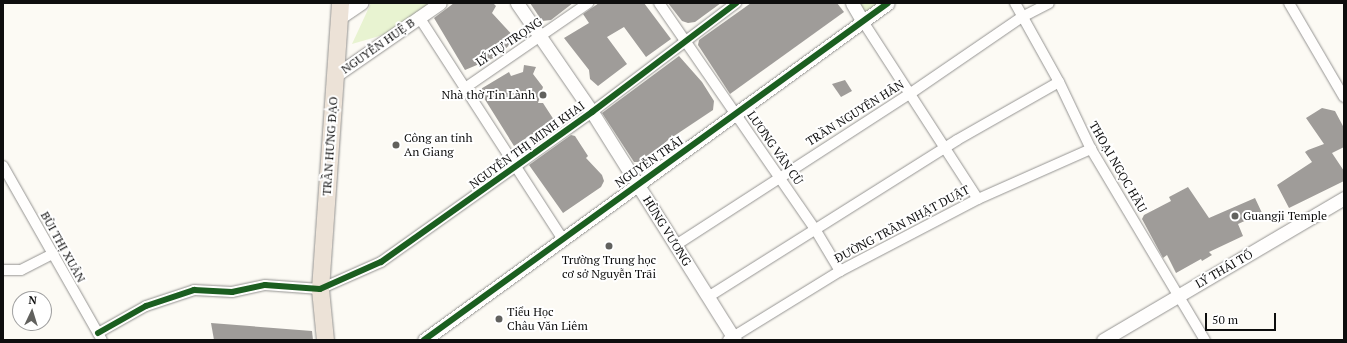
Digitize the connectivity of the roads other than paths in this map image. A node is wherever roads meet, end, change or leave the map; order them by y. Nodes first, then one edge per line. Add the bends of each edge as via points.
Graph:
1 (361, 3) edge
2 (440, 3) edge
3 (517, 3) edge
4 (588, 3) edge
5 (659, 3) edge
6 (736, 3) edge
7 (852, 3) edge
8 (888, 3) edge
9 (1015, 3) edge
10 (1049, 3) edge
11 (1289, 3) edge
12 (340, 10) edge
13 (1022, 17) junction
14 (419, 18) junction
15 (862, 20) junction
16 (539, 38) junction
17 (685, 40) junction
18 (336, 75) junction
19 (1059, 82) junction
20 (465, 88) junction
21 (910, 93) junction
22 (1344, 97) edge
23 (592, 112) junction
24 (736, 115) junction
25 (947, 148) junction
26 (1091, 149) junction
27 (515, 165) junction
28 (3, 166) edge
29 (779, 176) junction
30 (638, 184) junction
31 (978, 198) junction
32 (1344, 198) edge
33 (815, 228) junction
34 (562, 238) junction
35 (676, 244) junction
36 (52, 254) junction
37 (3, 270) edge
38 (840, 271) junction
39 (320, 289) junction
40 (1178, 296) junction
41 (708, 297) junction
42 (100, 336) edge
43 (732, 339) edge
44 (325, 340) edge
45 (330, 340) edge
46 (424, 340) edge
47 (1103, 340) edge
48 (1204, 340) edge

1 - 12 street
2 - 14 street, NGUYỄN HUỆ B
3 - 16 street, HÙNG VƯƠNG
4 - 16 street, LÝ TỰ TRỌNG
5 - 17 street, LƯƠNG VÃN CÙ
6 - 17 street, NGUYỄN THỊ MINH KHAI
7 - 15 street
8 - 15 street, NGUYỄN TRÃI
9 - 13 street, THOẠI NGỌC HẦU
10 - 13 street, TRẦN NGUYÊN HÃN
11 - 22 street
12 - 18 highway, TRẦN HƯNG ĐẠO
13 - 19 street, THOẠI NGỌC HẦU
13 - 21 street, TRẦN NGUYÊN HÃN
14 - 18 street, NGUYỄN HUỆ B
14 - 20 street
15 - 21 street
15 - 24 street, NGUYỄN TRÃI
16 - 20 street, LÝ TỰ TRỌNG
16 - 23 street, HÙNG VƯƠNG
17 - 23 street, NGUYỄN THỊ MINH KHAI
17 - 24 street, LƯƠNG VÃN CÙ
18 - 39 highway, TRẦN HƯNG ĐẠO
19 - 25 street
19 - 26 street, THOẠI NGỌC HẦU
20 - 27 street
21 - 25 street
21 - 29 street, TRẦN NGUYÊN HÃN
23 - 27 street, NGUYỄN THỊ MINH KHAI
23 - 30 street, HÙNG VƯƠNG
24 - 29 street, LƯƠNG VÃN CÙ
24 - 30 street, NGUYỄN TRÃI
25 - 31 street
25 - 33 street
26 - 31 street, ĐƯỜNG TRẦN NHẬT DUẬT
26 - 40 street, THOẠI NGỌC HẦU
27 - 34 street
27 - 39 street, NGUYỄN THỊ MINH KHAI via 381,262
28 - 36 street, BÙI THỊ XUÂN
29 - 33 street, LƯƠNG VÃN CÙ
29 - 35 street, TRẦN NGUYÊN HÃN
30 - 34 street, NGUYỄN TRÃI
30 - 35 street, HÙNG VƯƠNG
31 - 38 street, ĐƯỜNG TRẦN NHẬT DUẬT
32 - 40 street, LÝ THÁI TỔ
33 - 38 street, LƯƠNG VÃN CÙ
33 - 41 street
34 - 46 street, NGUYỄN TRÃI
35 - 41 street, HÙNG VƯƠNG
36 - 37 street via 21,270
36 - 42 street, BÙI THỊ XUÂN
38 - 43 street, ĐƯỜNG TRẦN NHẬT DUẬT
39 - 42 street via 265,285 232,292 194,290 146,306
39 - 44 highway, TRẦN HƯNG ĐẠO
39 - 45 highway, TRẦN HƯNG ĐẠO
40 - 47 street, LÝ THÁI TỔ
40 - 48 street, THOẠI NGỌC HẦU
41 - 43 street, HÙNG VƯƠNG

